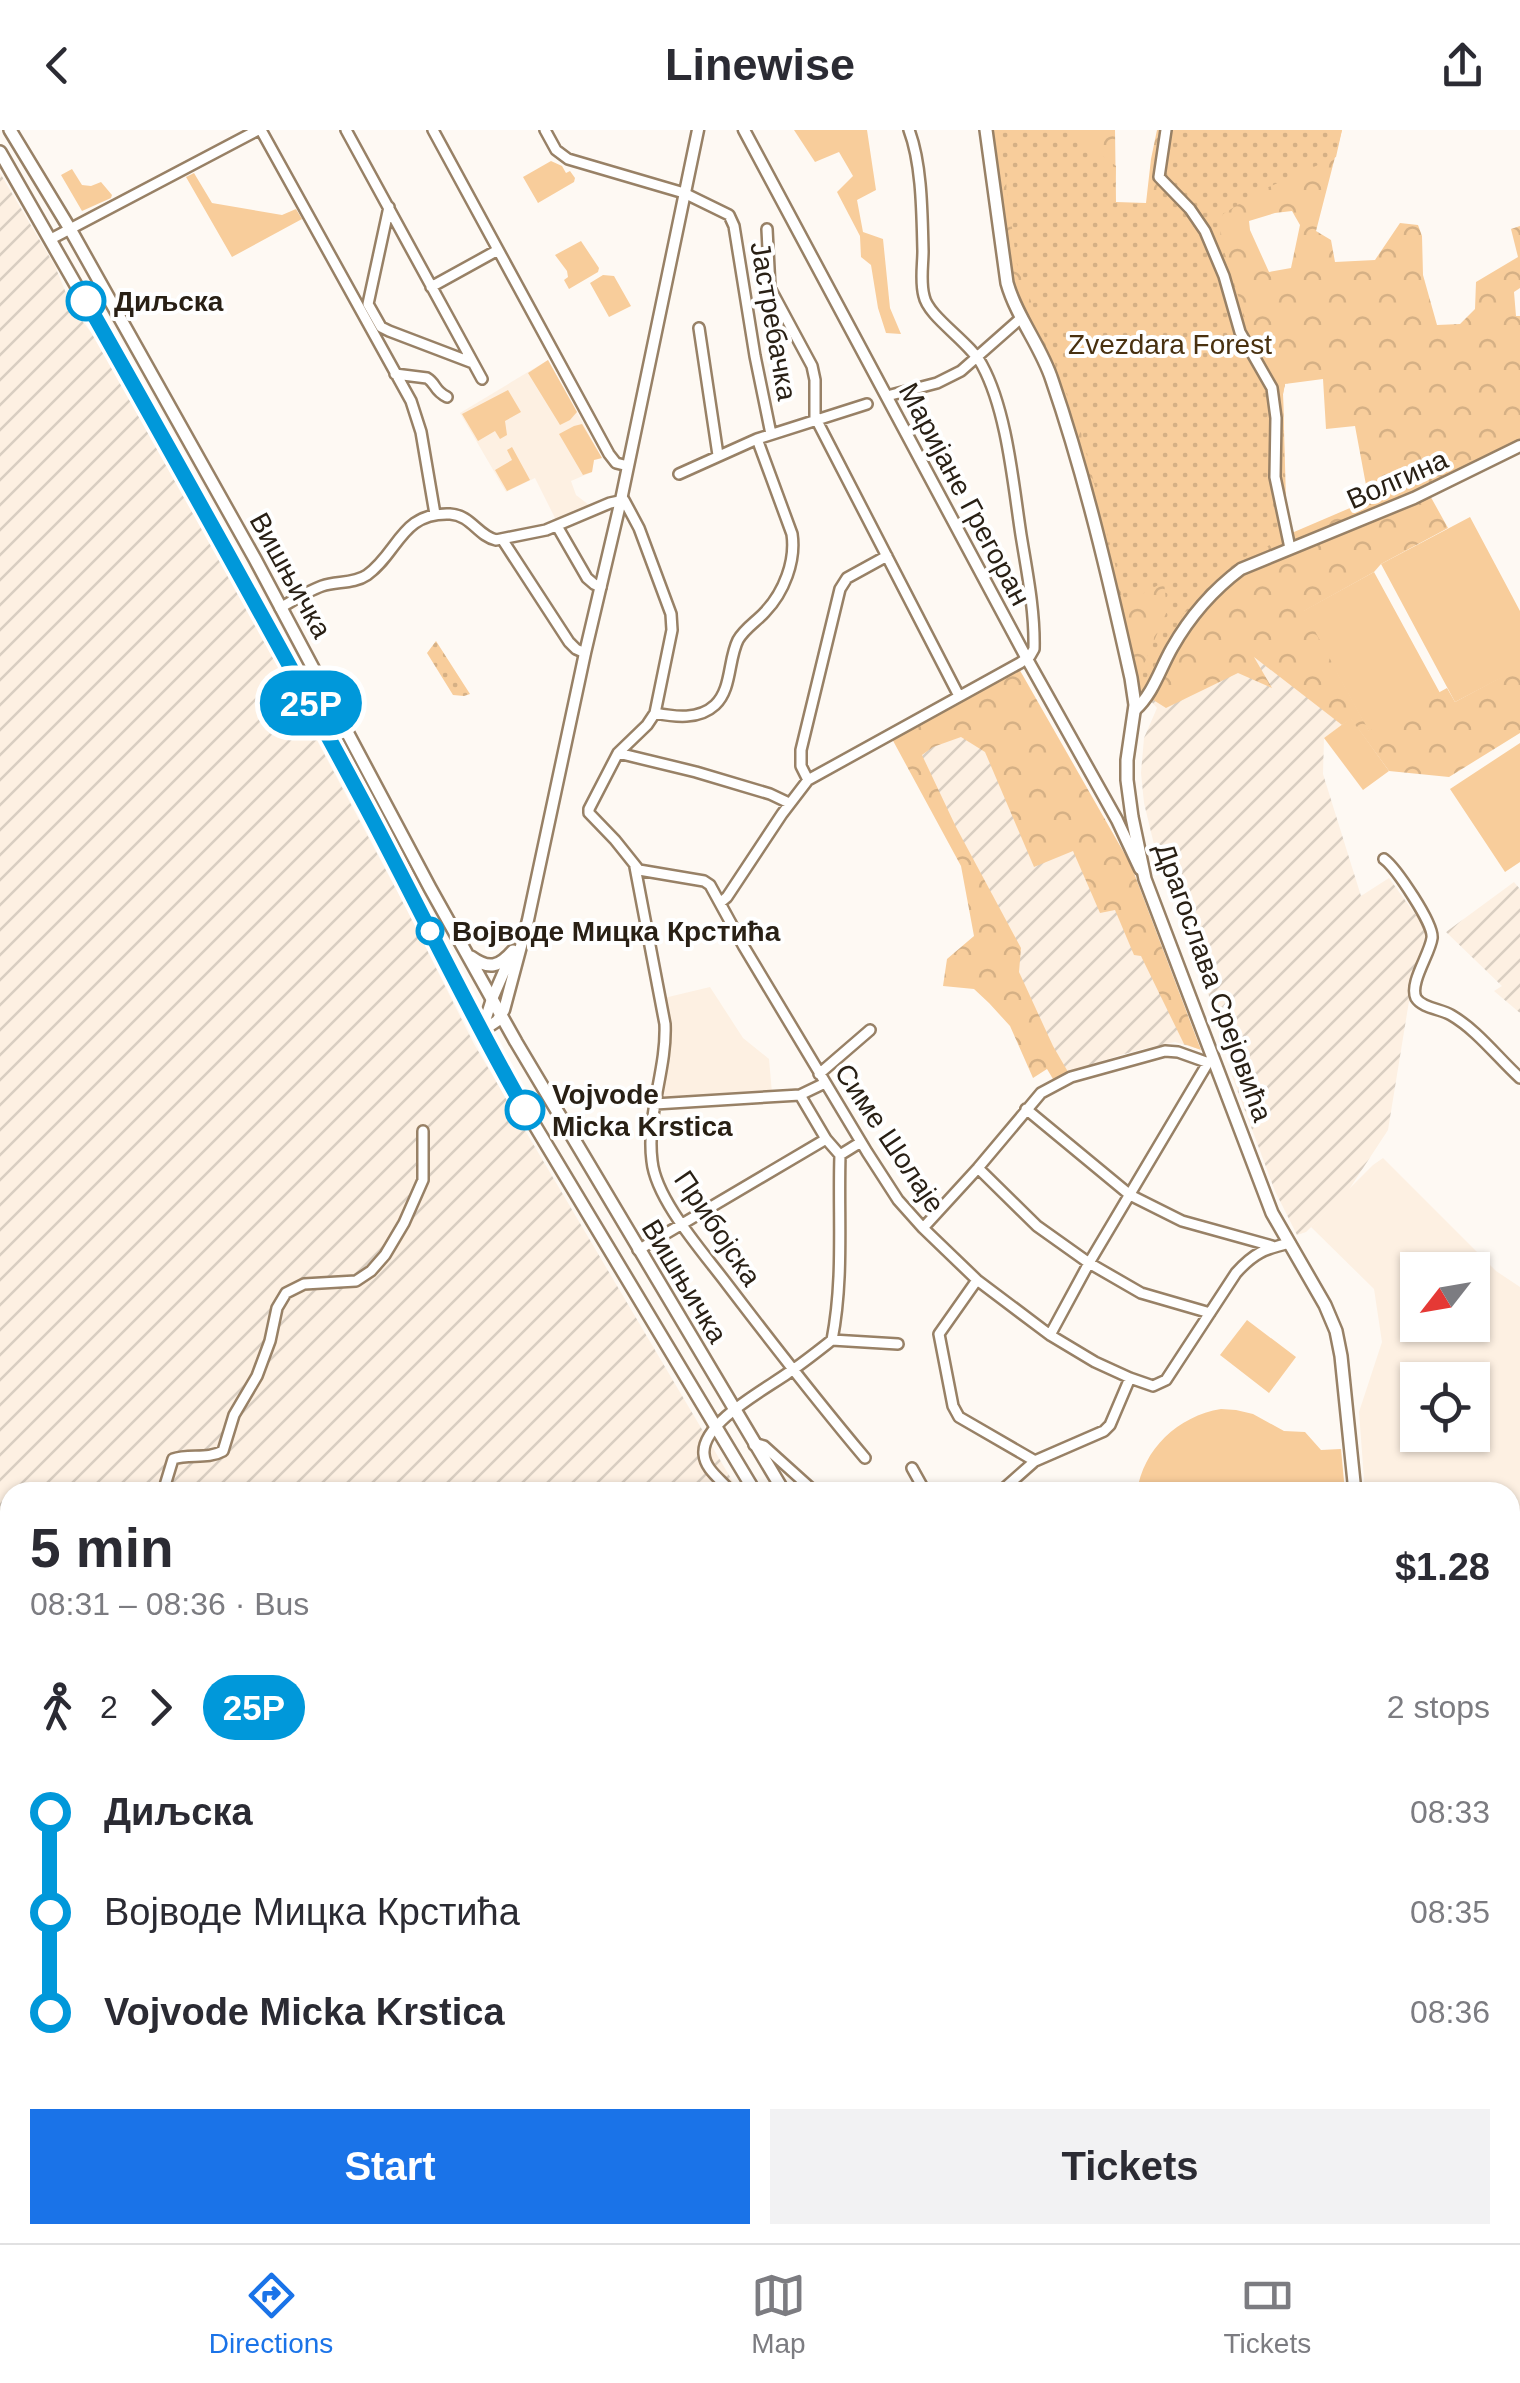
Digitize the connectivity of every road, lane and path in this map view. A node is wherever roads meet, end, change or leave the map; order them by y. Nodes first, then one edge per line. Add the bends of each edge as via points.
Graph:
1 (10, 130) edge
2 (260, 130) edge
3 (346, 130) edge
4 (434, 130) edge
5 (545, 130) edge
6 (698, 130) edge
7 (744, 130) edge
8 (909, 130) edge
9 (986, 130) edge
10 (1166, 130) edge
11 (0, 152) edge
12 (684, 193) junction
13 (388, 207) junction
14 (70, 229) junction
15 (767, 230) dead end
16 (51, 239) junction
17 (498, 250) junction
18 (432, 287) junction
19 (354, 301) junction
20 (368, 304) junction
21 (1021, 318) junction
22 (381, 326) junction
23 (699, 328) dead end
24 (376, 338) junction
25 (978, 358) junction
26 (473, 364) junction
27 (395, 374) junction
28 (482, 379) dead end
29 (887, 396) junction
30 (447, 397) dead end
31 (867, 404) dead end
32 (817, 421) junction
33 (772, 434) junction
34 (757, 439) junction
35 (1520, 446) edge
36 (718, 455) junction
37 (628, 466) junction
38 (679, 474) dead end
39 (622, 500) junction
40 (435, 514) junction
41 (556, 526) junction
42 (502, 538) junction
43 (1290, 548) junction
44 (887, 556) junction
45 (601, 587) junction
46 (280, 608) junction
47 (585, 653) junction
48 (1027, 659) junction
49 (959, 696) junction
50 (1135, 710) junction
51 (655, 713) junction
52 (618, 753) junction
53 (808, 780) junction
54 (789, 804) junction
55 (1384, 859) dead end
56 (635, 867) junction
57 (1145, 879) junction
58 (721, 902) junction
59 (529, 909) junction
60 (513, 951) junction
61 (470, 956) junction
62 (492, 998) junction
63 (501, 1016) junction
64 (870, 1030) dead end
65 (482, 1032) junction
66 (1210, 1061) junction
67 (822, 1078) junction
68 (1520, 1078) edge
69 (800, 1094) junction
70 (655, 1104) junction
71 (1026, 1109) junction
72 (422, 1131) dead end
73 (826, 1139) junction
74 (861, 1142) junction
75 (840, 1154) junction
76 (978, 1168) junction
77 (1130, 1196) junction
78 (682, 1224) junction
79 (923, 1228) junction
80 (1290, 1244) junction
81 (1273, 1246) junction
82 (638, 1250) junction
83 (1089, 1263) junction
84 (977, 1280) junction
85 (1210, 1313) junction
86 (1050, 1335) junction
87 (832, 1340) junction
88 (898, 1344) dead end
89 (792, 1371) junction
90 (1130, 1378) junction
91 (733, 1411) junction
92 (716, 1428) junction
93 (754, 1445) junction
94 (865, 1458) dead end
95 (1035, 1460) junction
96 (912, 1468) dead end
97 (167, 1482) edge
98 (721, 1482) edge
99 (749, 1482) edge
100 (778, 1482) edge
101 (804, 1482) edge
102 (920, 1482) edge
103 (1011, 1482) edge
104 (1354, 1482) edge

1 - 14 main road, Вишњичка
2 - 14 street
2 - 19 street
3 - 13 street
4 - 17 street
5 - 12 street, Јастребачка via 562,156
6 - 12 street
7 - 29 street, Маријане Грегоран
8 - 25 street via 924,298
9 - 21 main road, Драгослава Срејовића via 1005,274
10 - 43 street via 1161,181 1198,219 1240,332 1272,388 1275,477
11 - 16 main road, Вишњичка
12 - 33 street, Јастребачка via 732,219
12 - 37 street
13 - 18 street
13 - 20 street
14 - 16 street
14 - 46 main road, Вишњичка
15 - 32 street via 770,288 812,366
16 - 65 main road, Вишњичка via 267,621
17 - 18 street
17 - 37 street via 611,458
18 - 26 street
19 - 20 street
19 - 24 street
20 - 22 street
21 - 25 street
21 - 50 main road, Драгослава Срејовића via 1062,414
22 - 24 street
22 - 26 street
23 - 36 street
24 - 27 street
25 - 29 street via 937,383
25 - 48 street via 994,394 1015,495 1035,642
26 - 28 street
27 - 30 street via 427,378
27 - 40 street via 419,422
29 - 48 street, Маријане Грегоран
31 - 32 street
32 - 33 street
32 - 44 street
33 - 34 street
34 - 36 street
34 - 51 street, Јастребачка via 792,534 790,567 770,608 737,642 718,702 696,714
35 - 43 street, Волгина
36 - 38 street
37 - 39 street
39 - 41 street
39 - 45 street
39 - 51 street via 640,528 671,614
40 - 42 street via 462,516 491,540
40 - 46 street via 405,530 363,578 322,586
41 - 42 street
41 - 45 street via 587,578
42 - 47 street via 568,642
43 - 50 street, Волгина via 1240,569 1205,602
44 - 49 street
44 - 53 street via 840,589 800,750
45 - 47 street
46 - 61 main road, Вишњичка
47 - 59 street
48 - 49 street
48 - 57 street, Маријане Грегоран
49 - 53 street
50 - 57 main road, Драгослава Срејовића via 1127,780
51 - 52 street
52 - 54 street
52 - 56 street via 588,810
53 - 54 street
54 - 58 street
55 - 68 street via 1432,932 1416,997 1459,1021
56 - 58 street via 706,882
56 - 70 street, Прибојска via 665,1024
57 - 66 main road, Драгослава Срејовића
58 - 67 street, Симе Шолаје
59 - 60 street
59 - 63 street
60 - 61 main road via 496,966
60 - 62 street
61 - 62 main road, Вишњичка
62 - 63 main road, Вишњичка
62 - 65 street
63 - 65 street
63 - 82 main road, Вишњичка
64 - 67 street
65 - 92 main road, Вишњичка
66 - 71 street via 1165,1051 1056,1084
66 - 77 street
66 - 80 main road, Драгослава Срејовића
67 - 69 street
67 - 74 street, Симе Шолаје
69 - 70 street
69 - 73 street
70 - 78 street, Прибојска via 654,1173
71 - 76 street
71 - 77 street
72 - 97 street via 423,1180 386,1255 356,1281 304,1284 286,1292 222,1452 174,1459
73 - 75 street
73 - 78 street
74 - 75 street
74 - 79 street, Симе Шолаје
75 - 87 street via 839,1307
76 - 79 street
76 - 83 street via 1038,1226
77 - 81 street via 1182,1221
77 - 83 street
78 - 82 street
78 - 89 street, Прибојска
79 - 84 street, Симе Шолаје
80 - 81 street
80 - 104 main road, Драгослава Срејовића via 1339,1340
81 - 85 street via 1244,1264
82 - 91 main road, Вишњичка
83 - 85 street via 1140,1292
83 - 86 street
84 - 86 street, Симе Шолаје
84 - 95 street via 938,1334 953,1406 963,1420
85 - 90 street via 1162,1383
86 - 90 street, Симе Шолаје
87 - 88 street
87 - 89 street
89 - 91 street
89 - 94 street, Прибојска
90 - 95 street via 1104,1431
91 - 92 street
91 - 93 main road, Вишњичка
92 - 98 street via 704,1458
92 - 99 main road, Вишњичка
93 - 100 main road, Вишњичка
93 - 101 street via 764,1446
95 - 103 street
96 - 102 street

